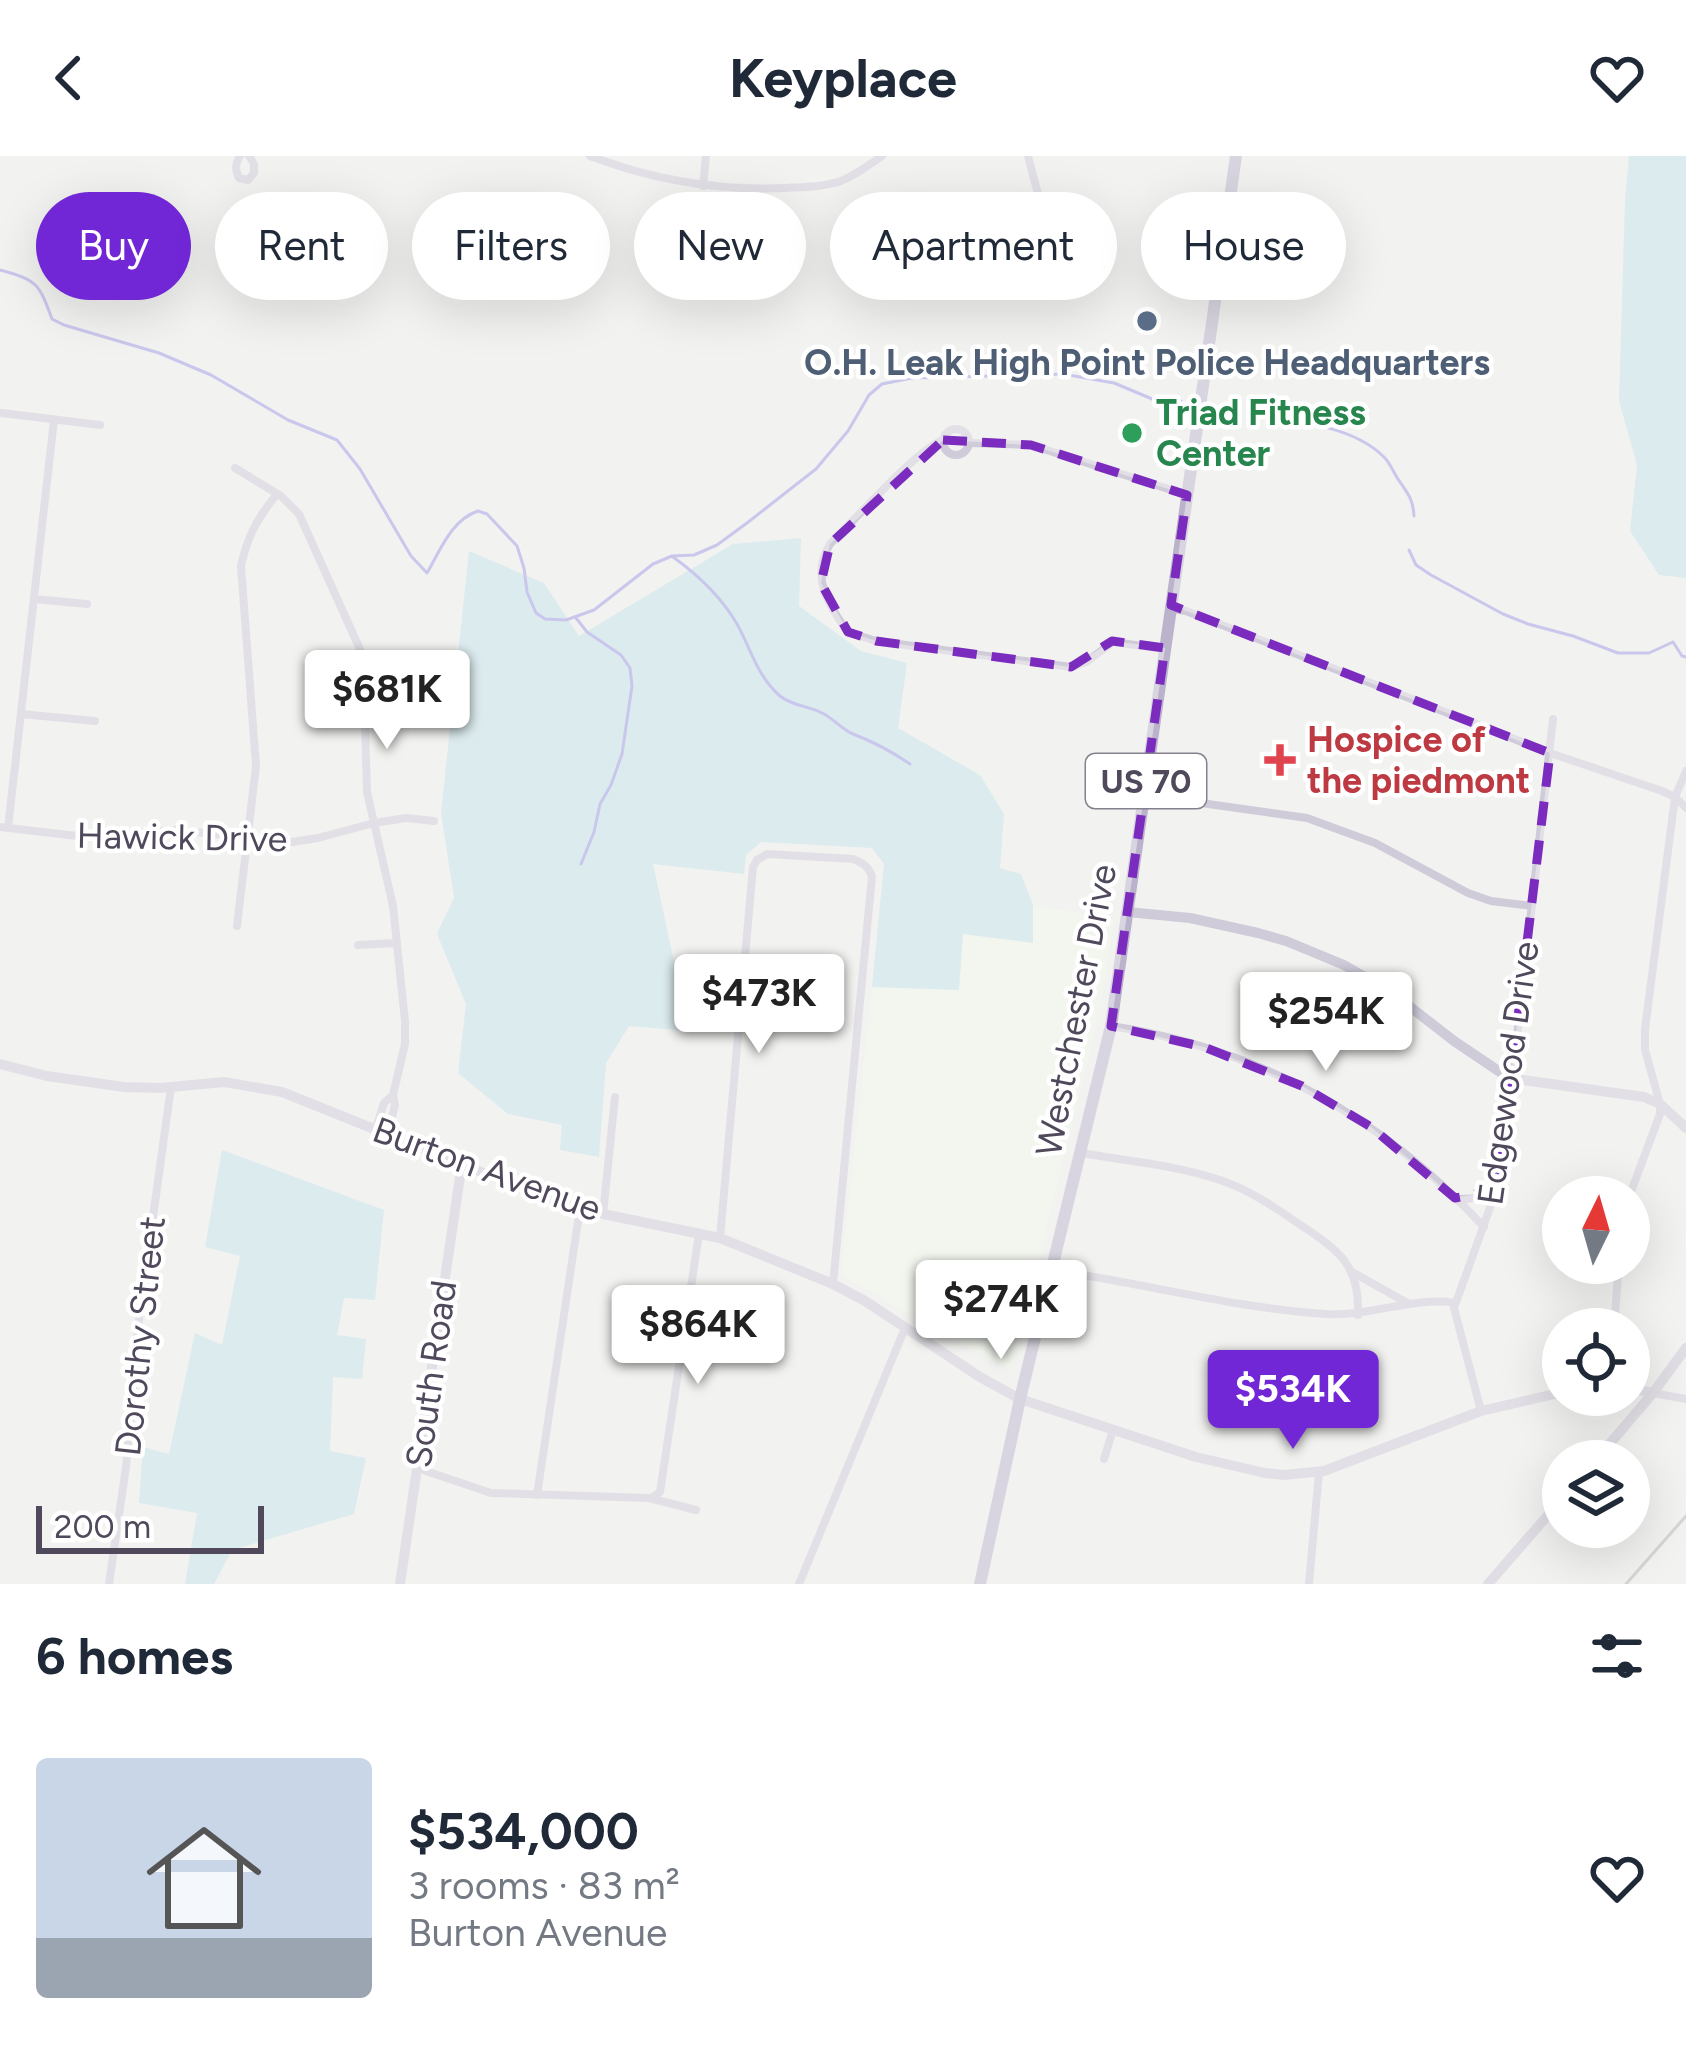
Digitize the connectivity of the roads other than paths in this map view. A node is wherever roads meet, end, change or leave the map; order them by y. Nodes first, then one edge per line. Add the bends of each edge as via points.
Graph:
1 (590, 156) edge
2 (706, 156) edge
3 (882, 156) edge
4 (1028, 156) edge
5 (1236, 156) edge
6 (704, 186) junction
7 (1038, 192) edge
8 (2, 413) edge
9 (54, 419) junction
10 (100, 425) dead end
11 (943, 440) junction
12 (969, 442) junction
13 (235, 468) dead end
14 (277, 494) junction
15 (1187, 495) junction
16 (34, 599) junction
17 (87, 604) dead end
18 (1171, 609) junction
19 (1165, 650) junction
20 (21, 714) junction
21 (1553, 719) dead end
22 (95, 721) dead end
23 (1550, 753) junction
24 (1686, 771) edge
25 (1144, 795) junction
26 (1675, 797) junction
27 (1686, 808) edge
28 (434, 821) dead end
29 (374, 823) junction
30 (4, 827) edge
31 (248, 838) junction
32 (1532, 907) junction
33 (1128, 912) junction
34 (238, 926) dead end
35 (397, 944) junction
36 (358, 945) dead end
37 (1111, 1026) junction
38 (0, 1064) edge
39 (1512, 1078) junction
40 (171, 1087) junction
41 (615, 1097) dead end
42 (1660, 1104) junction
43 (1686, 1128) edge
44 (382, 1131) junction
45 (1081, 1153) junction
46 (462, 1163) junction
47 (1637, 1176) edge
48 (1497, 1190) junction
49 (1456, 1198) junction
50 (580, 1208) junction
51 (603, 1214) junction
52 (1485, 1228) junction
53 (699, 1234) junction
54 (720, 1238) junction
55 (1052, 1270) junction
56 (1354, 1273) junction
57 (832, 1284) junction
58 (1455, 1303) junction
59 (1410, 1304) junction
60 (1358, 1315) junction
61 (905, 1328) junction
62 (1686, 1348) edge
63 (1650, 1392) edge
64 (1653, 1393) junction
65 (1542, 1397) edge
66 (1020, 1399) junction
67 (1686, 1399) edge
68 (1481, 1411) junction
69 (1112, 1430) junction
70 (1613, 1440) edge
71 (1104, 1460) dead end
72 (417, 1468) junction
73 (1319, 1472) junction
74 (537, 1495) junction
75 (649, 1498) junction
76 (696, 1510) dead end
77 (1542, 1522) edge
78 (109, 1584) edge
79 (400, 1584) edge
80 (799, 1584) edge
81 (980, 1584) edge
82 (1309, 1584) edge
83 (1488, 1584) edge

1 - 6 street
2 - 6 street
3 - 6 street via 819,186
4 - 7 street
5 - 15 main road, Westchester Drive / US 70
8 - 9 street
9 - 10 street
9 - 16 street
11 - 12 street via 959,430
11 - 12 street via 954,455
11 - 19 street via 822,556 820,583 848,632 1071,667 1113,642
12 - 15 street via 1031,445
13 - 14 street
14 - 29 street via 299,514 363,656
14 - 31 street via 256,519 241,566 256,766
15 - 18 main road, Westchester Drive / US 70
16 - 17 street
16 - 20 street
18 - 19 main road, Westchester Drive / US 70
18 - 23 street
19 - 25 main road, Westchester Drive / US 70
20 - 22 street
20 - 30 street
21 - 23 street, Edgewood Drive
23 - 26 street
23 - 32 street, Edgewood Drive
24 - 26 street
25 - 32 street via 1307,818 1375,843 1468,893
25 - 33 main road, Westchester Drive / US 70
26 - 27 street
26 - 42 street via 1645,1029
28 - 29 street, Hawick Drive
29 - 31 street, Hawick Drive via 292,842
29 - 35 street
30 - 31 street, Hawick Drive
31 - 34 street
32 - 39 street, Edgewood Drive
33 - 37 main road, Westchester Drive / US 70
33 - 39 street via 1258,933 1344,965
35 - 36 street
35 - 44 street via 405,1044
37 - 45 main road, Westchester Drive / US 70
37 - 49 street via 1204,1047 1302,1086 1371,1126
38 - 40 street, Burton Avenue via 82,1082
39 - 42 street
39 - 48 street, Edgewood Drive
40 - 44 street, Burton Avenue via 261,1086
40 - 78 street, Dorothy Street
41 - 51 street
42 - 43 street
42 - 47 street
44 - 46 street, Burton Avenue
45 - 55 main road, Westchester Drive / US 70
45 - 56 street via 1244,1190 1331,1246
46 - 50 street, Burton Avenue
46 - 72 street, South Road
48 - 49 street
48 - 52 street, Edgewood Drive
49 - 52 street
50 - 51 street, Burton Avenue
50 - 74 street
51 - 53 street, Burton Avenue
52 - 58 street, Edgewood Drive
53 - 54 street, Burton Avenue
53 - 75 street via 660,1492
54 - 57 street, Burton Avenue
54 - 57 street via 753,867 767,854 853,860 868,867 872,888
55 - 60 street
55 - 66 main road, Westchester Drive / US 70
56 - 59 street
56 - 60 street
57 - 61 street, Burton Avenue
58 - 59 street
58 - 68 street
59 - 60 street
61 - 66 street, Burton Avenue
61 - 80 street
62 - 64 main road
63 - 64 street
64 - 67 street
64 - 70 main road
65 - 68 street, Burton Avenue
66 - 69 street, Burton Avenue
66 - 81 main road, Westchester Drive / US 70
68 - 73 street, Burton Avenue
69 - 71 street
69 - 73 street, Burton Avenue via 1265,1473
72 - 74 street via 490,1492
72 - 79 street, South Road
73 - 82 street
74 - 75 street
75 - 76 street
77 - 83 main road

